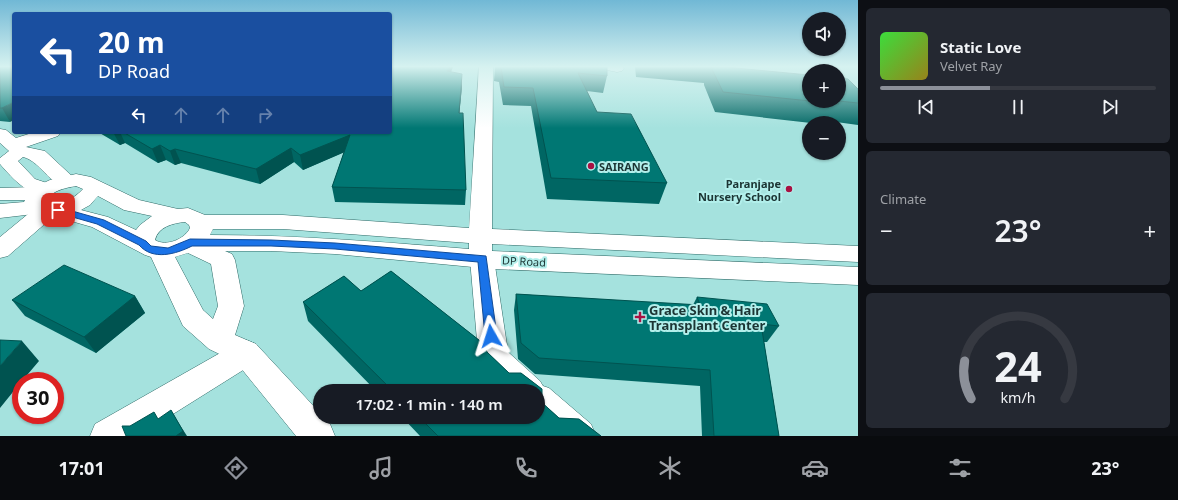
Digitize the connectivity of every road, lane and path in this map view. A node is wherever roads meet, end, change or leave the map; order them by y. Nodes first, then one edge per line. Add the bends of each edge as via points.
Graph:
1 (485, 87) edge
2 (42, 134) edge
3 (11, 140) edge
4 (67, 182) junction
5 (92, 186) junction
6 (0, 194) edge
7 (45, 202) junction
8 (0, 211) edge
9 (177, 216) junction
10 (202, 222) junction
11 (188, 244) junction
12 (151, 247) junction
13 (481, 247) junction
14 (0, 250) edge
15 (858, 254) edge
16 (858, 276) edge
17 (232, 347) junction
18 (522, 384) edge
19 (545, 405) edge
20 (107, 436) edge
21 (318, 436) edge
22 (579, 436) edge

1 - 13 main road
2 - 3 main road
3 - 4 main road via 38,155
3 - 7 main road via 7,161
4 - 5 main road via 84,181
4 - 7 main road
5 - 7 main road via 93,189 84,199 68,207
5 - 9 main road via 132,205
6 - 7 main road
7 - 8 main road
7 - 12 main road via 100,222
7 - 14 main road
9 - 10 main road via 188,215
9 - 12 main road via 156,223 148,230 143,236
10 - 11 main road via 198,236
10 - 13 main road, DP Road via 283,222
11 - 12 main road, DP Road via 168,251
11 - 13 main road, DP Road
11 - 17 main road via 223,260 231,306
12 - 17 main road via 193,318
13 - 15 main road, DP Road
13 - 16 main road, DP Road
13 - 18 main road via 493,352 497,361
17 - 20 main road
17 - 21 main road
19 - 22 main road

